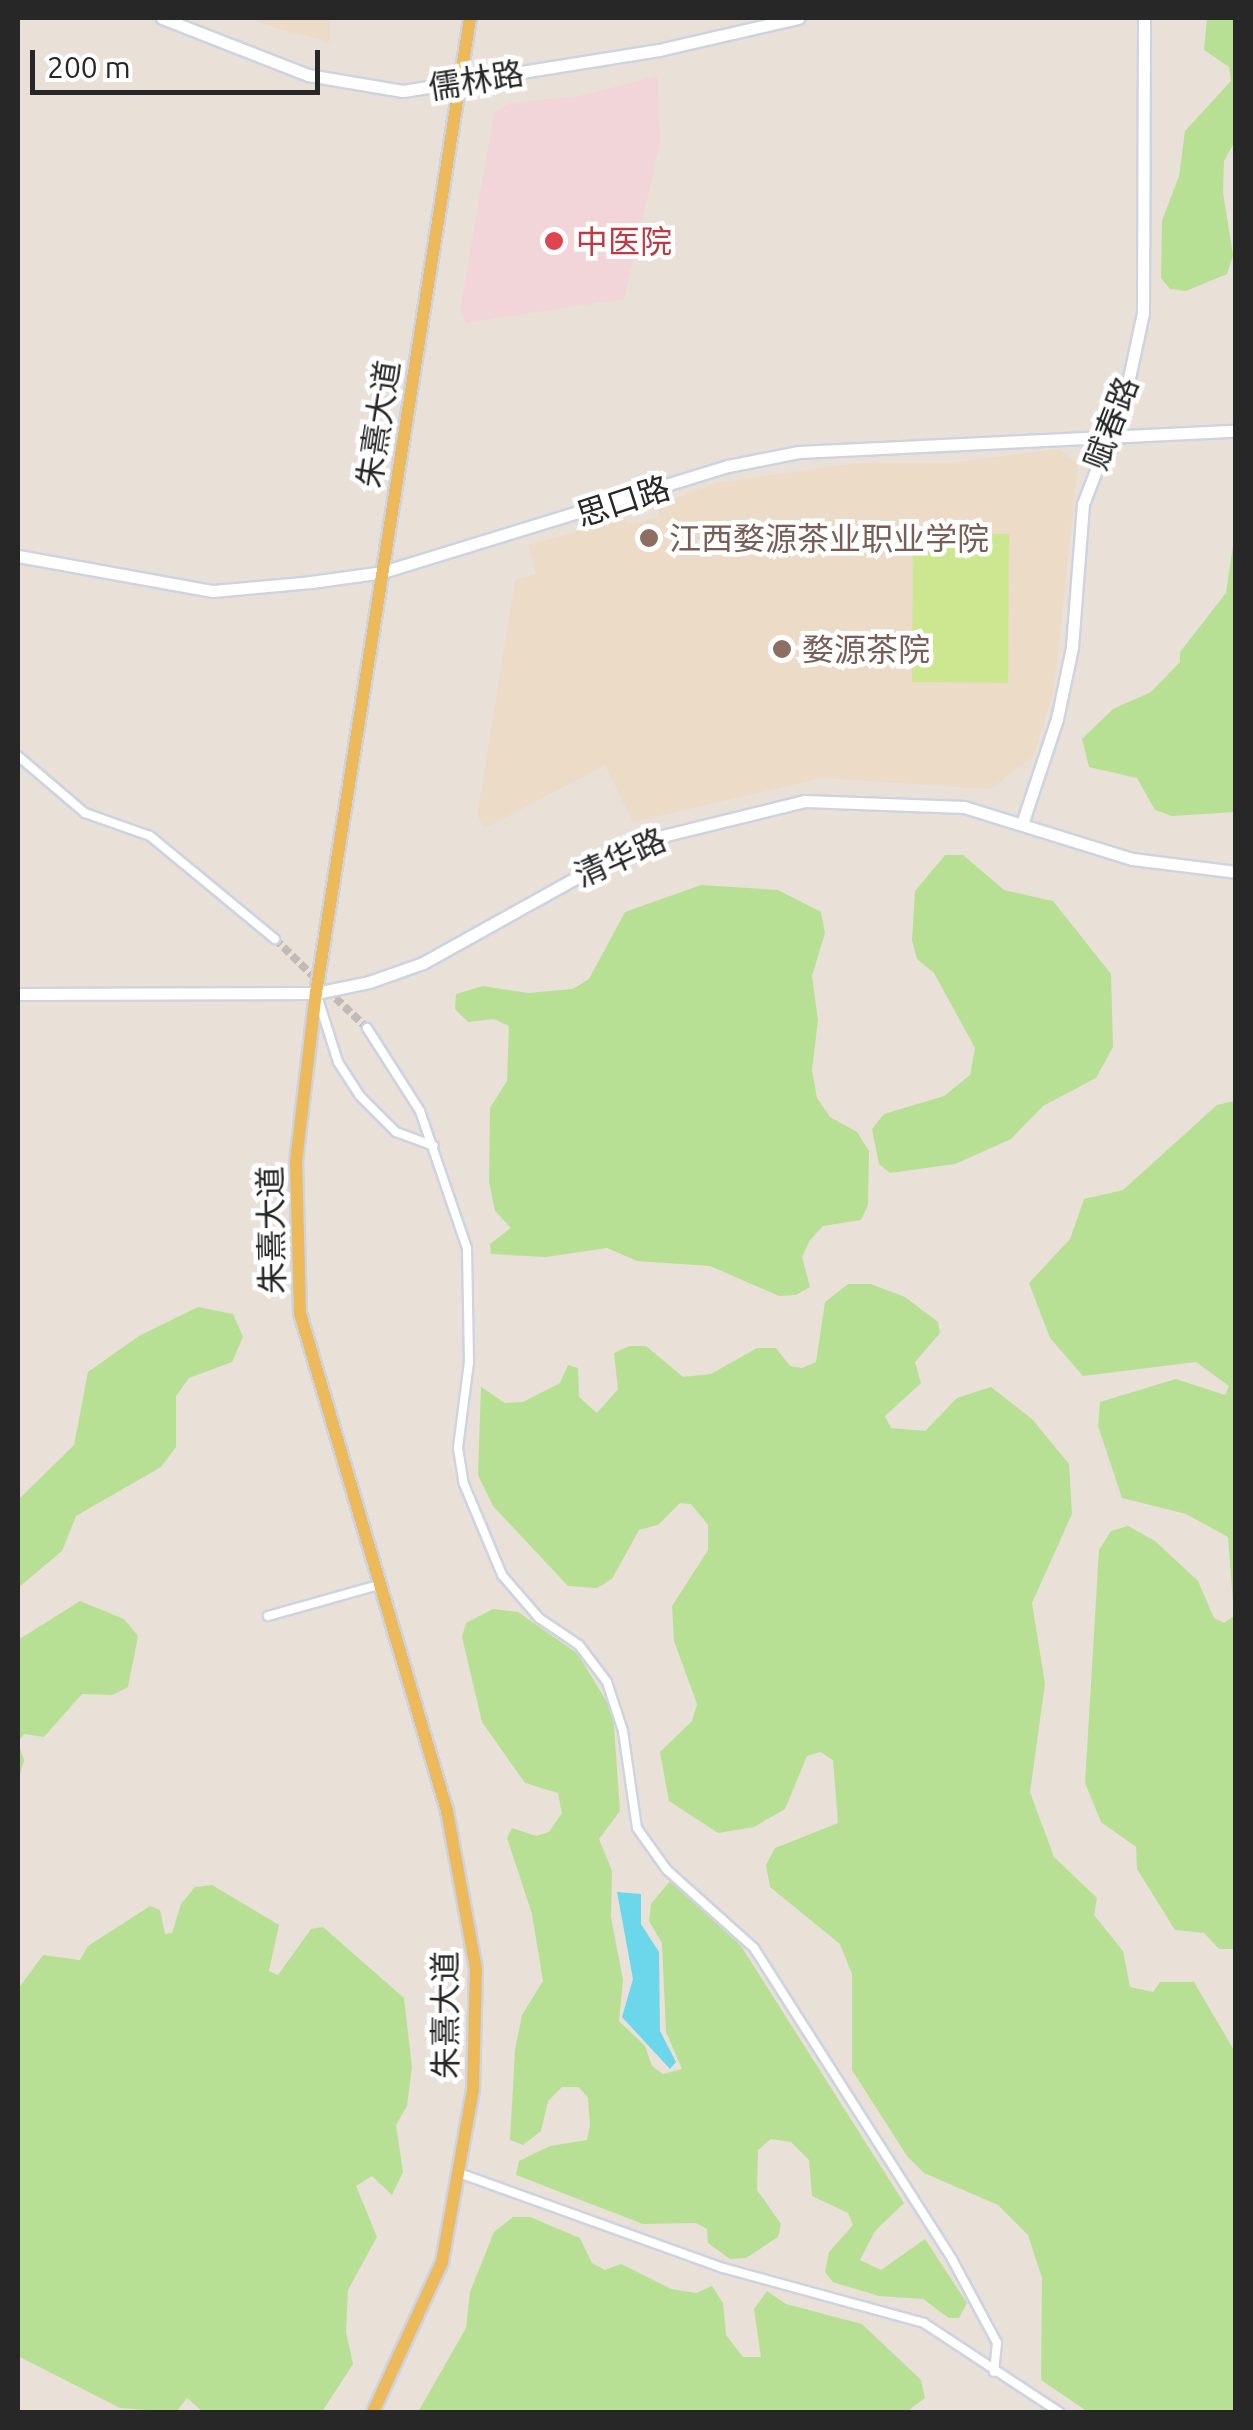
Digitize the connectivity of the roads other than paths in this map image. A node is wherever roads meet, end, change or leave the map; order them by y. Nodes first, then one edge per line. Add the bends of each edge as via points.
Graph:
1 (162, 18) edge
2 (470, 18) edge
3 (798, 18) edge
4 (1144, 18) edge
5 (458, 86) junction
6 (1236, 430) edge
7 (1110, 433) junction
8 (18, 556) edge
9 (383, 572) junction
10 (18, 756) edge
11 (1023, 821) junction
12 (1236, 872) edge
13 (275, 939) tunnel mouth
14 (316, 993) junction
15 (18, 994) edge
16 (367, 1028) tunnel mouth
17 (434, 1146) junction
18 (378, 1584) junction
19 (268, 1616) dead end
20 (462, 2174) junction
21 (994, 2372) junction
22 (373, 2412) edge
23 (1059, 2412) edge

1 - 5 street, 儒林路 via 345,84 404,91
2 - 5 main road, 朱熹大道
3 - 5 street, 儒林路
4 - 7 street, 赋春路 via 1143,313
5 - 9 main road, 朱熹大道
6 - 7 street, 思口路
7 - 9 street, 思口路 via 799,452 728,466
7 - 11 street, 赋春路 via 1083,504 1072,646 1057,719
8 - 9 street, 思口路 via 213,591
9 - 14 main road, 朱熹大道
10 - 13 street via 84,813 150,836
11 - 12 street, 清华路 via 1132,859
11 - 14 street, 清华路 via 964,807 852,801 805,802 700,824 608,856 424,962
14 - 15 street, 清华路
14 - 17 street via 338,1062 360,1096 396,1132
14 - 18 main road, 朱熹大道 via 296,1162 300,1313
16 - 17 street via 398,1070
17 - 21 street via 467,1248 470,1282 461,1470 496,1561 518,1596 579,1645 607,1682 623,1731 637,1828 667,1870 754,1948 952,2259 997,2343
18 - 19 street
18 - 20 main road, 朱熹大道 via 447,1811 472,1919 477,2033
20 - 21 street via 724,2268 894,2312 942,2333
20 - 22 main road, 朱熹大道 via 442,2262
21 - 23 street

